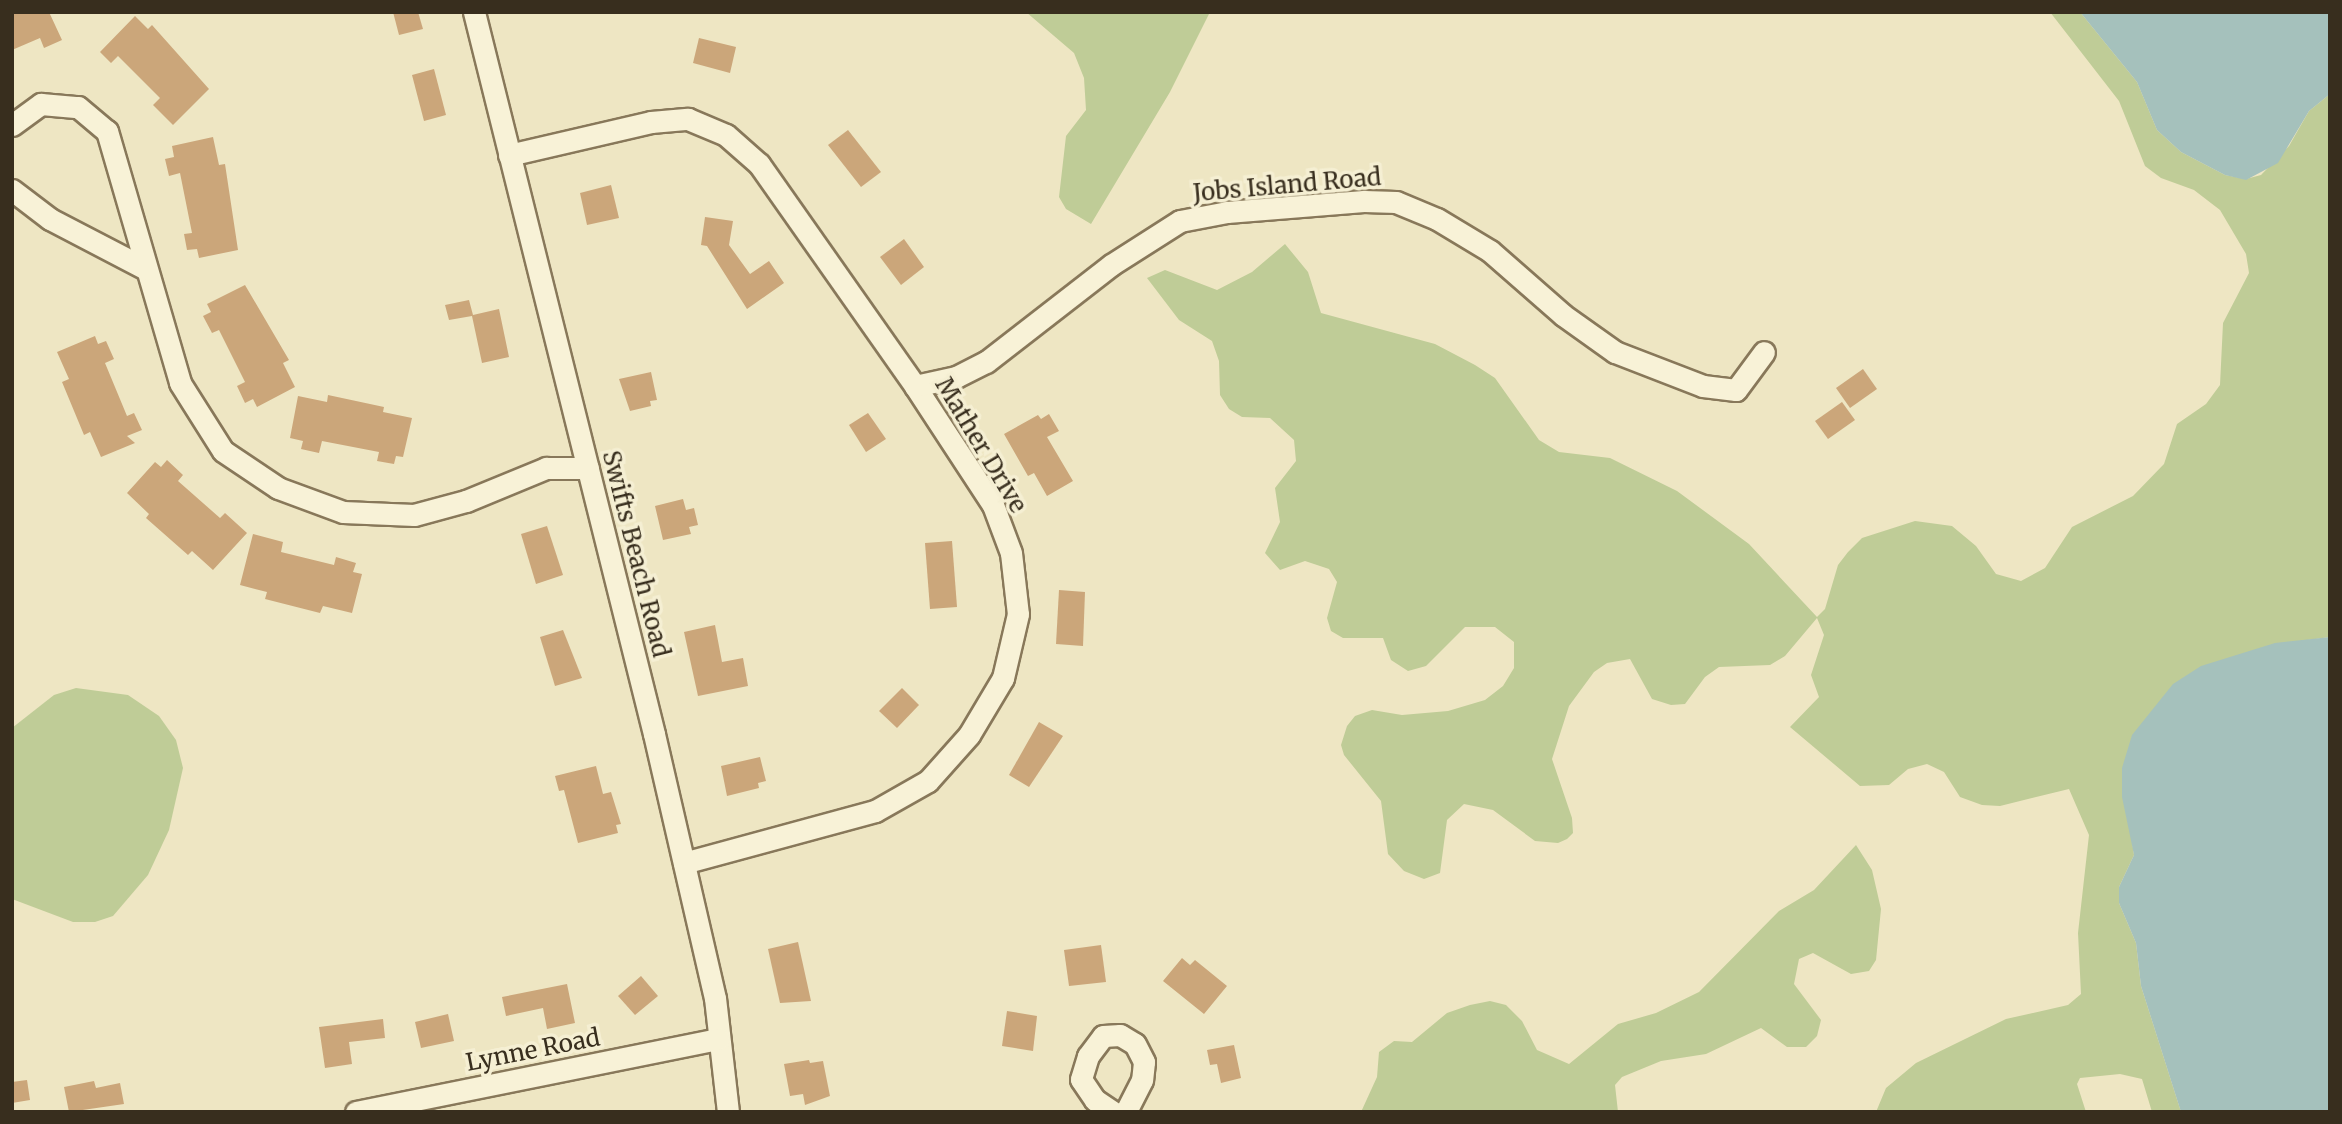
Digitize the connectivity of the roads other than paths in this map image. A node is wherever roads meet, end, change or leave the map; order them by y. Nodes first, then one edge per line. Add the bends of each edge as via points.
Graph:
1 (474, 12) edge
2 (12, 125) edge
3 (509, 155) junction
4 (12, 190) edge
5 (146, 269) junction
6 (1764, 352) dead end
7 (915, 386) junction
8 (588, 468) junction
9 (684, 863) junction
10 (719, 1039) junction
11 (356, 1112) edge
12 (728, 1112) edge
13 (1113, 1112) edge
14 (1126, 1112) edge

1 - 3 street, Swifts Beach Road
2 - 5 street via 41,104 78,107 107,131
3 - 7 street, Mather Drive via 651,122 688,120 726,135 759,164
3 - 8 street, Swifts Beach Road
4 - 5 street via 50,219
5 - 8 street via 180,383 223,451 278,488 343,512 414,516 466,501 546,468
6 - 7 street, Jobs Island Road via 1736,390 1703,386 1615,352 1471,238 1415,209 1372,201 1227,212 1180,221 1120,258 986,362 956,377
7 - 9 street, Mather Drive via 993,505 1011,552 1018,614 1003,678 970,735 917,787 875,811
8 - 9 street, Swifts Beach Road
9 - 10 street, Swifts Beach Road
10 - 11 street, Lynne Road
10 - 12 street, Swifts Beach Road
13 - 14 street via 1095,1100 1081,1079 1088,1056 1103,1037 1120,1035 1135,1044 1144,1062 1142,1080

